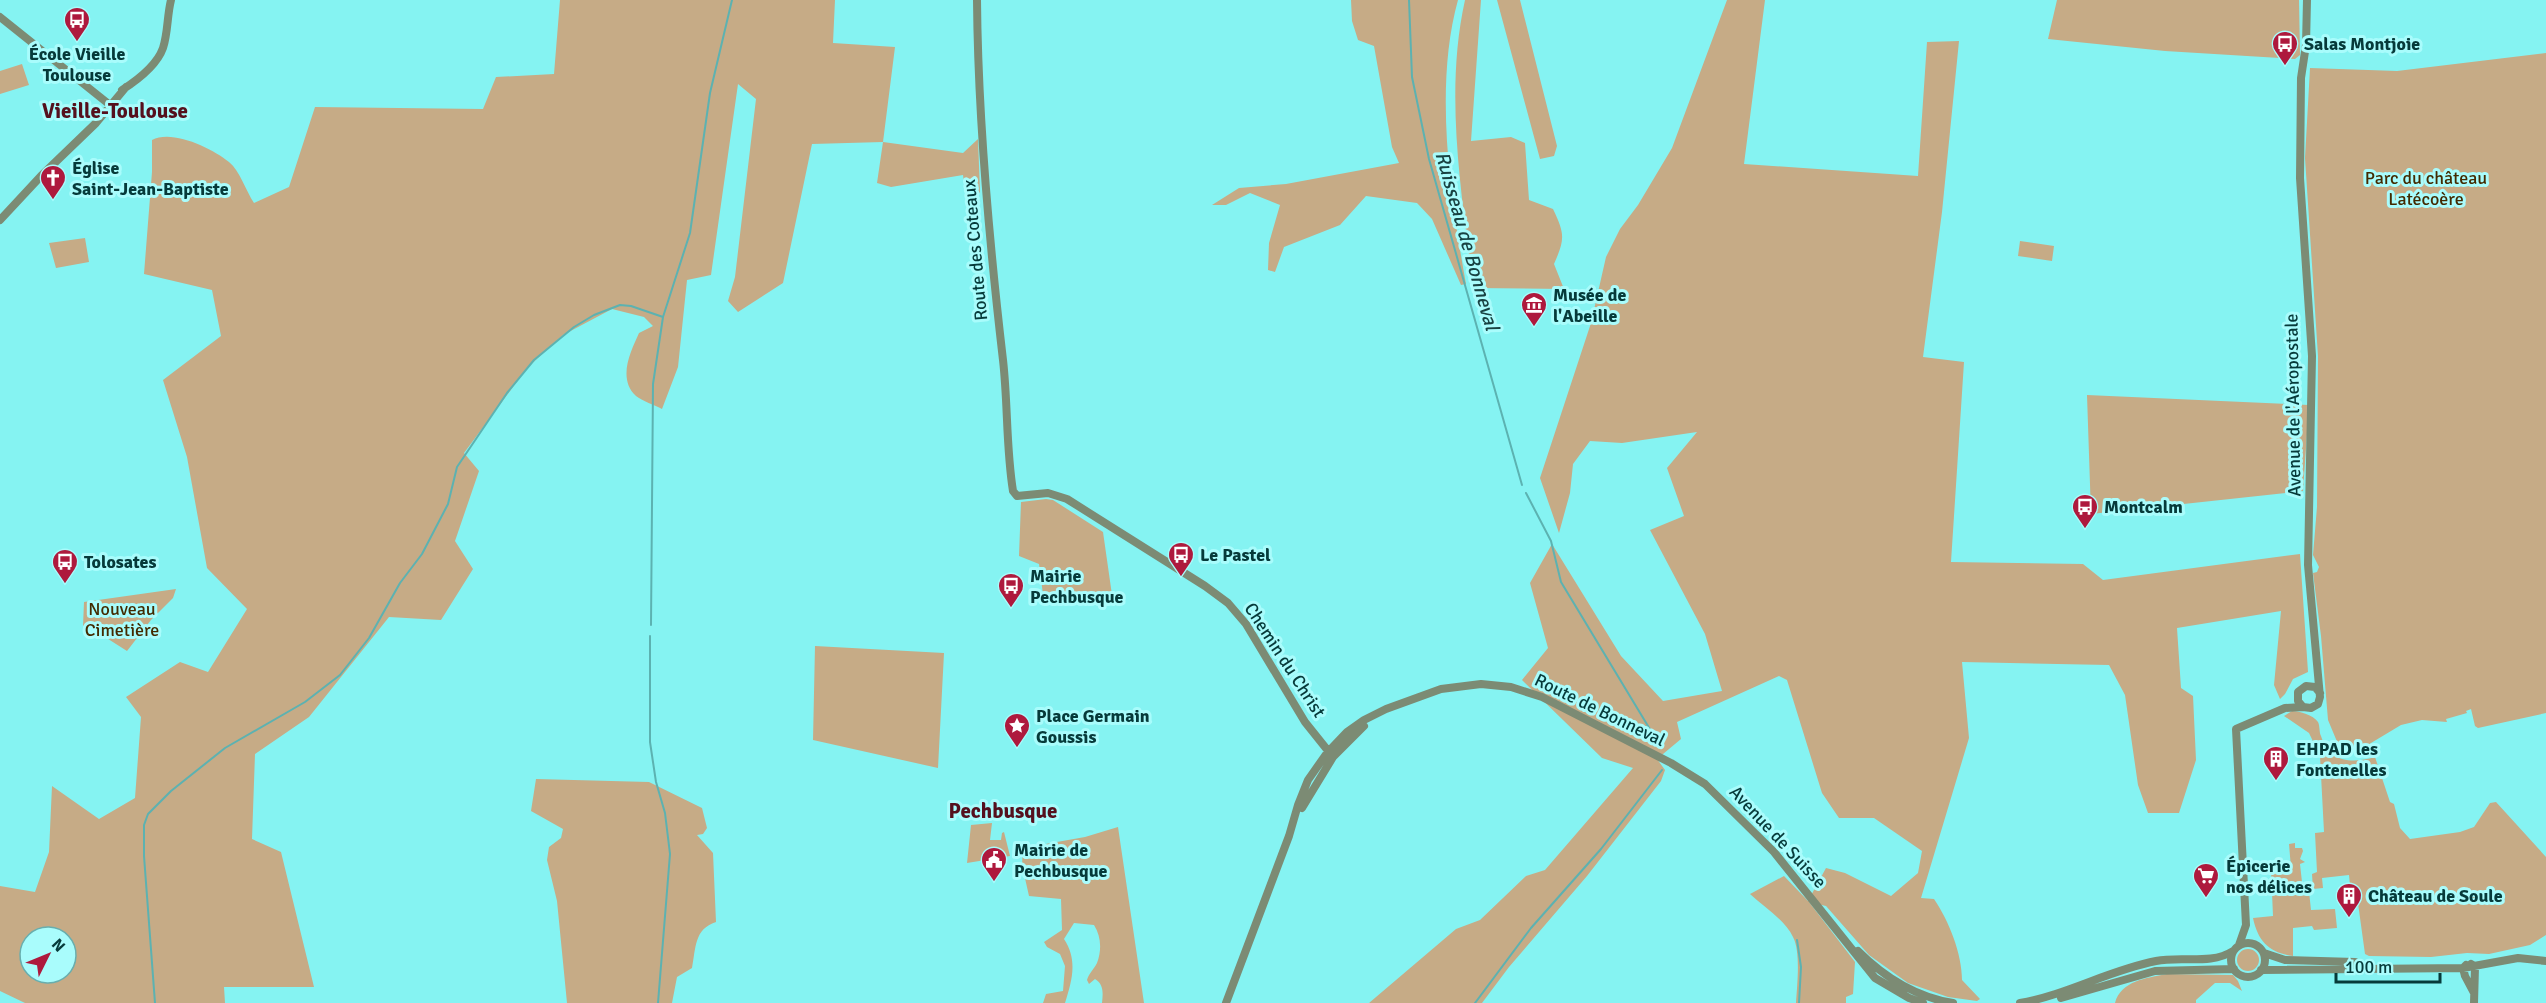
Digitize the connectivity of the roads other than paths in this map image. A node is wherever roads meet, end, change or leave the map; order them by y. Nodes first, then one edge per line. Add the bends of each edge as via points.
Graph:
1 (171, 0) edge
2 (177, 0) edge
3 (977, 0) edge
4 (2307, 0) edge
5 (0, 17) edge
6 (167, 25) junction
7 (109, 104) junction
8 (0, 220) edge
9 (1017, 496) joint
10 (2318, 673) junction
11 (2306, 686) junction
12 (2320, 693) junction
13 (2297, 695) junction
14 (2303, 707) junction
15 (2285, 708) junction
16 (1330, 755) junction
17 (1692, 775) joint
18 (2246, 925) junction
19 (1835, 927) junction
20 (2256, 944) junction
21 (2236, 948) junction
22 (2264, 953) junction
23 (2546, 956) edge
24 (2546, 961) edge
25 (2469, 965) junction
26 (2234, 969) junction
27 (2262, 970) junction
28 (1226, 1003) edge
29 (1923, 1003) edge
30 (1953, 1003) edge
31 (2020, 1003) edge
32 (2043, 1003) edge
33 (2474, 1003) edge

1 - 6 street
2 - 6 street
3 - 9 street, Route des Coteaux via 992,269 1006,394 1009,464
4 - 10 street, Avenue de l'Aéropostale via 2310,45 2300,104 2300,178 2312,356 2308,566
5 - 7 street
6 - 7 street via 161,53
7 - 8 street via 90,129
9 - 16 street, Chemin du Christ via 1048,493 1067,499 1228,603 1246,624 1284,690
10 - 11 street
10 - 12 street, Avenue de l'Aéropostale
11 - 12 street via 2315,687
11 - 13 street
12 - 14 street via 2316,706
13 - 14 street
13 - 15 street
14 - 15 street
15 - 18 street via 2236,729
16 - 17 street, Route de Bonneval via 1386,709 1441,689 1481,684 1511,687 1560,706
16 - 28 street, Route de Bonneval via 1289,836
17 - 19 street, Avenue de Suisse via 1719,796 1774,852
18 - 20 street
18 - 21 street
19 - 29 street, Avenue de Suisse via 1875,978
19 - 30 street, Avenue de Suisse via 1894,981
20 - 21 street via 2247,942
20 - 22 street
21 - 26 street via 2231,958
21 - 31 street via 2215,958 2139,964 2057,995
22 - 25 street via 2292,961
22 - 27 street
23 - 25 street via 2522,953
24 - 25 street via 2523,958
25 - 27 street
25 - 33 street via 2464,976 2474,993
26 - 27 street via 2248,977
26 - 32 street via 2155,971

